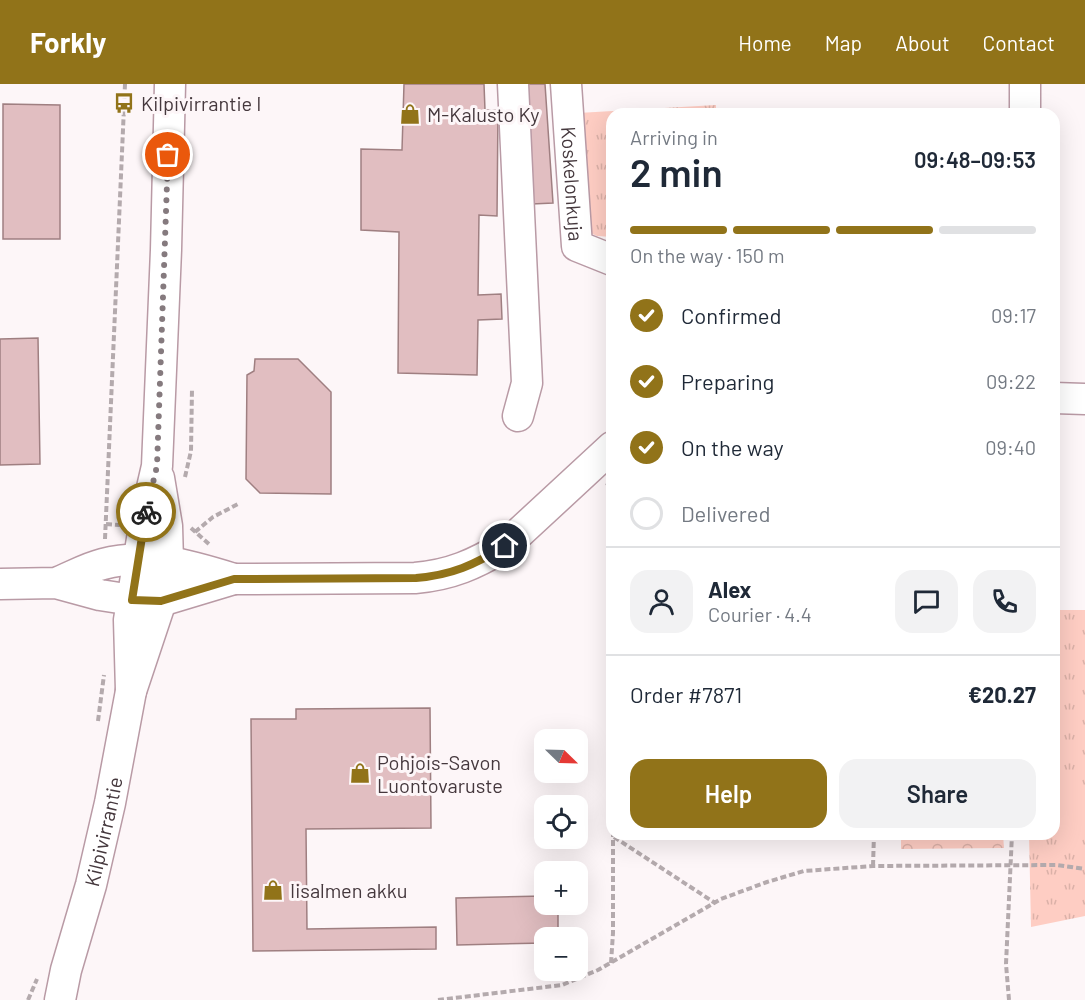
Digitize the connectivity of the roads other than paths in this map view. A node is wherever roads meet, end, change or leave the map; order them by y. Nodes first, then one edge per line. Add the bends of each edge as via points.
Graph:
1 (170, 84) edge
2 (513, 84) edge
3 (566, 84) edge
4 (1025, 84) edge
5 (1025, 108) edge
6 (606, 258) edge
7 (1060, 398) edge
8 (1085, 399) edge
9 (518, 416) dead end
10 (606, 453) edge
11 (154, 560) junction
12 (234, 579) junction
13 (56, 583) junction
14 (0, 584) edge
15 (147, 600) junction
16 (53, 971) junction
17 (51, 1000) edge
18 (60, 1000) edge

1 - 11 street, Kilpivirrantie via 157,466 167,526
2 - 9 street via 527,383
3 - 6 street, Koskelonkuja via 577,246
4 - 5 street
7 - 8 street
10 - 12 street via 505,546 441,576
11 - 12 street
11 - 13 street via 103,564
11 - 15 street, Kilpivirrantie
12 - 15 street
13 - 14 street
13 - 15 street via 100,595
15 - 16 street, Kilpivirrantie via 129,620 131,691 91,885
16 - 17 street, Kilpivirrantie
16 - 18 street, Kilpivirrantie

